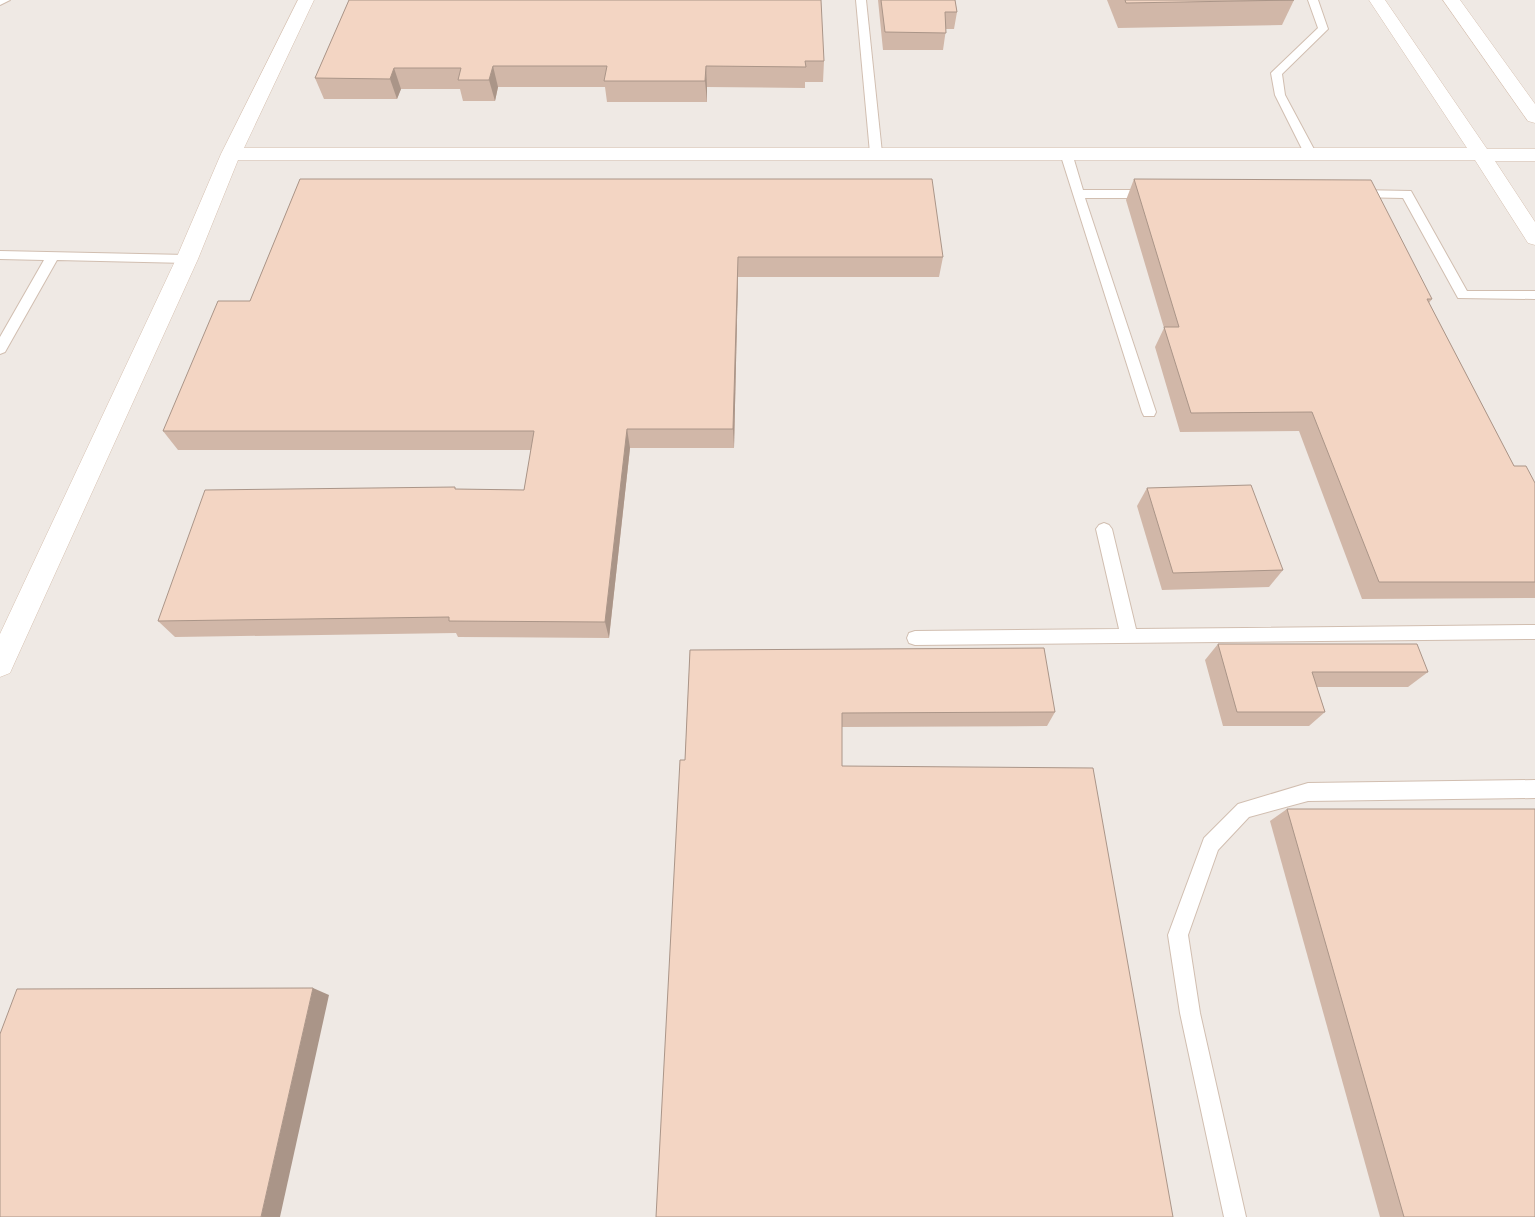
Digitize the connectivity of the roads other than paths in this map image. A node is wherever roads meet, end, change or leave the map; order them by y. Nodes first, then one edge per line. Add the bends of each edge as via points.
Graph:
1 (5, 0) edge
2 (306, 0) edge
3 (861, 0) edge
4 (1313, 0) edge
5 (1377, 0) edge
6 (1451, 0) edge
7 (0, 2) edge
8 (1535, 117) edge
9 (876, 153) junction
10 (1066, 153) junction
11 (1310, 153) junction
12 (231, 154) junction
13 (1481, 154) junction
14 (1535, 155) edge
15 (1078, 194) junction
16 (1158, 194) edge
17 (1348, 194) edge
18 (1535, 238) edge
19 (0, 255) edge
20 (53, 256) junction
21 (187, 259) junction
22 (1535, 295) edge
23 (0, 349) edge
24 (1149, 412) dead end
25 (1104, 529) dead end
26 (1535, 632) edge
27 (1129, 636) junction
28 (915, 638) dead end
29 (0, 664) edge
30 (1535, 790) edge
31 (1235, 1217) edge

1 - 7 lane
2 - 12 street
3 - 9 lane
4 - 11 lane via 1323,29 1276,73 1280,95
5 - 13 street
6 - 8 street
9 - 10 street
9 - 12 street
10 - 11 street
10 - 15 lane
11 - 13 street
12 - 21 street
13 - 14 street
13 - 18 street
15 - 16 lane
15 - 24 lane
17 - 22 lane via 1408,194 1463,295
19 - 20 lane
20 - 21 lane
20 - 23 lane
21 - 29 street
25 - 27 lane
26 - 27 lane
27 - 28 lane
30 - 31 lane via 1308,792 1244,810 1211,844 1178,935 1190,1014

